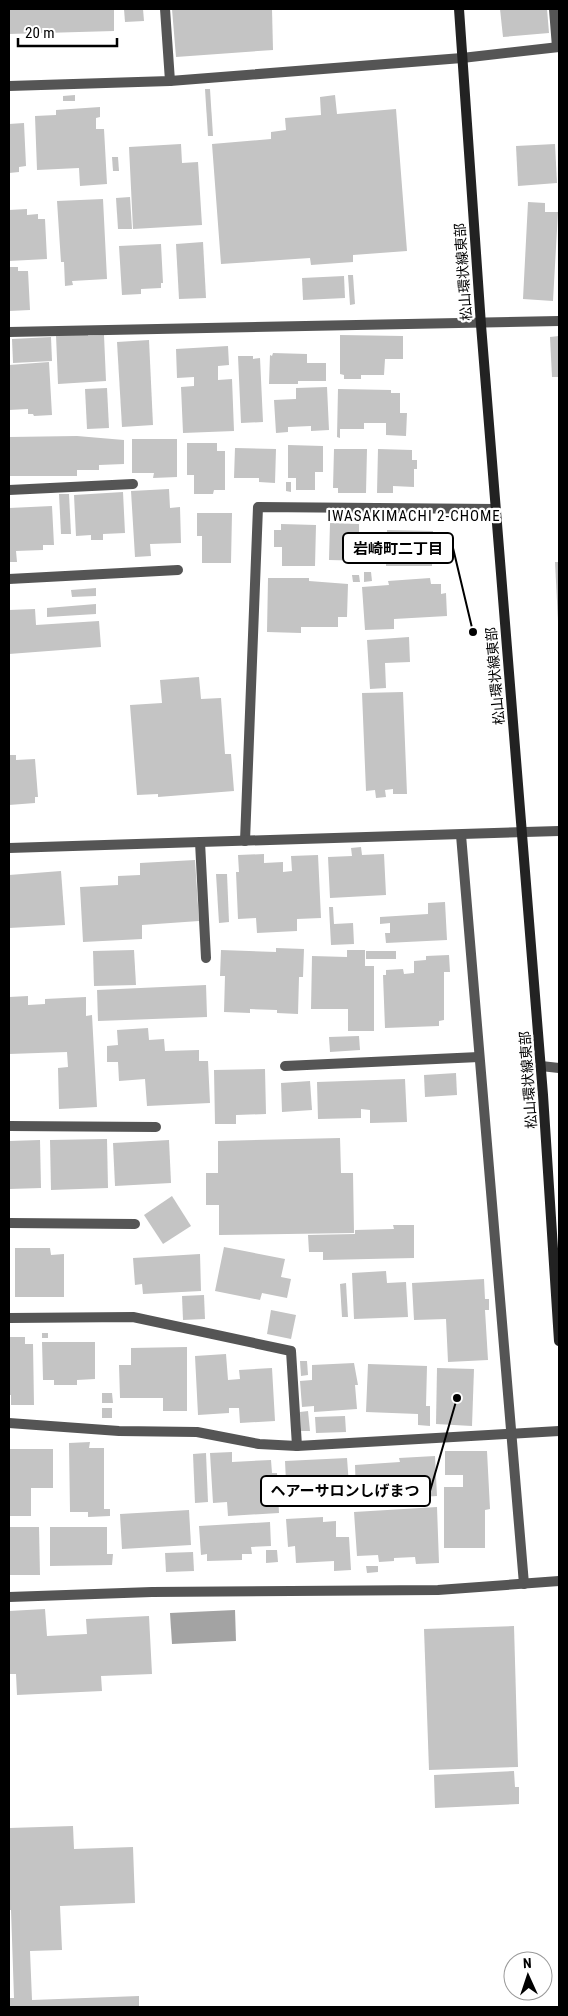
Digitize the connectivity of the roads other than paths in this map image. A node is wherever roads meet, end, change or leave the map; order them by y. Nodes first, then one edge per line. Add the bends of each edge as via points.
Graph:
1 (165, 9) edge
2 (459, 9) edge
3 (554, 9) edge
4 (558, 47) edge
5 (462, 58) junction
6 (170, 81) junction
7 (9, 86) edge
8 (559, 321) edge
9 (481, 324) junction
10 (9, 332) edge
11 (133, 484) dead end
12 (9, 490) edge
13 (495, 509) junction
14 (178, 570) dead end
15 (9, 579) edge
16 (559, 831) edge
17 (521, 834) junction
18 (461, 835) junction
19 (245, 841) junction
20 (200, 842) junction
21 (9, 848) edge
22 (206, 958) dead end
23 (479, 1057) junction
24 (285, 1066) dead end
25 (541, 1066) junction
26 (559, 1068) edge
27 (9, 1126) edge
28 (156, 1127) dead end
29 (9, 1223) edge
30 (135, 1224) dead end
31 (556, 1267) edge
32 (9, 1318) edge
33 (559, 1341) edge
34 (9, 1423) edge
35 (559, 1431) edge
36 (511, 1434) junction
37 (297, 1446) junction
38 (559, 1581) edge
39 (524, 1584) junction
40 (9, 1597) edge

1 - 6 street
2 - 5 street, 松山環状線東部
3 - 4 street
4 - 5 street
5 - 6 street
5 - 9 street, 松山環状線東部
6 - 7 street
8 - 9 street
9 - 10 street
9 - 13 street, 松山環状線東部
11 - 12 street
13 - 17 street, 松山環状線東部
13 - 19 street via 258,507
14 - 15 street
16 - 17 street
17 - 18 street
17 - 25 street, 松山環状線東部
18 - 19 street
18 - 23 street
19 - 20 street
20 - 21 street
20 - 22 street
23 - 24 street
23 - 36 street
25 - 26 street
25 - 31 street, 松山環状線東部
27 - 28 street
29 - 30 street
31 - 33 street, 松山環状線東部
32 - 37 street via 133,1317 291,1351
34 - 37 street via 198,1432 259,1444
35 - 36 street
36 - 37 street
36 - 39 street
38 - 39 street
39 - 40 street via 438,1590 152,1592

